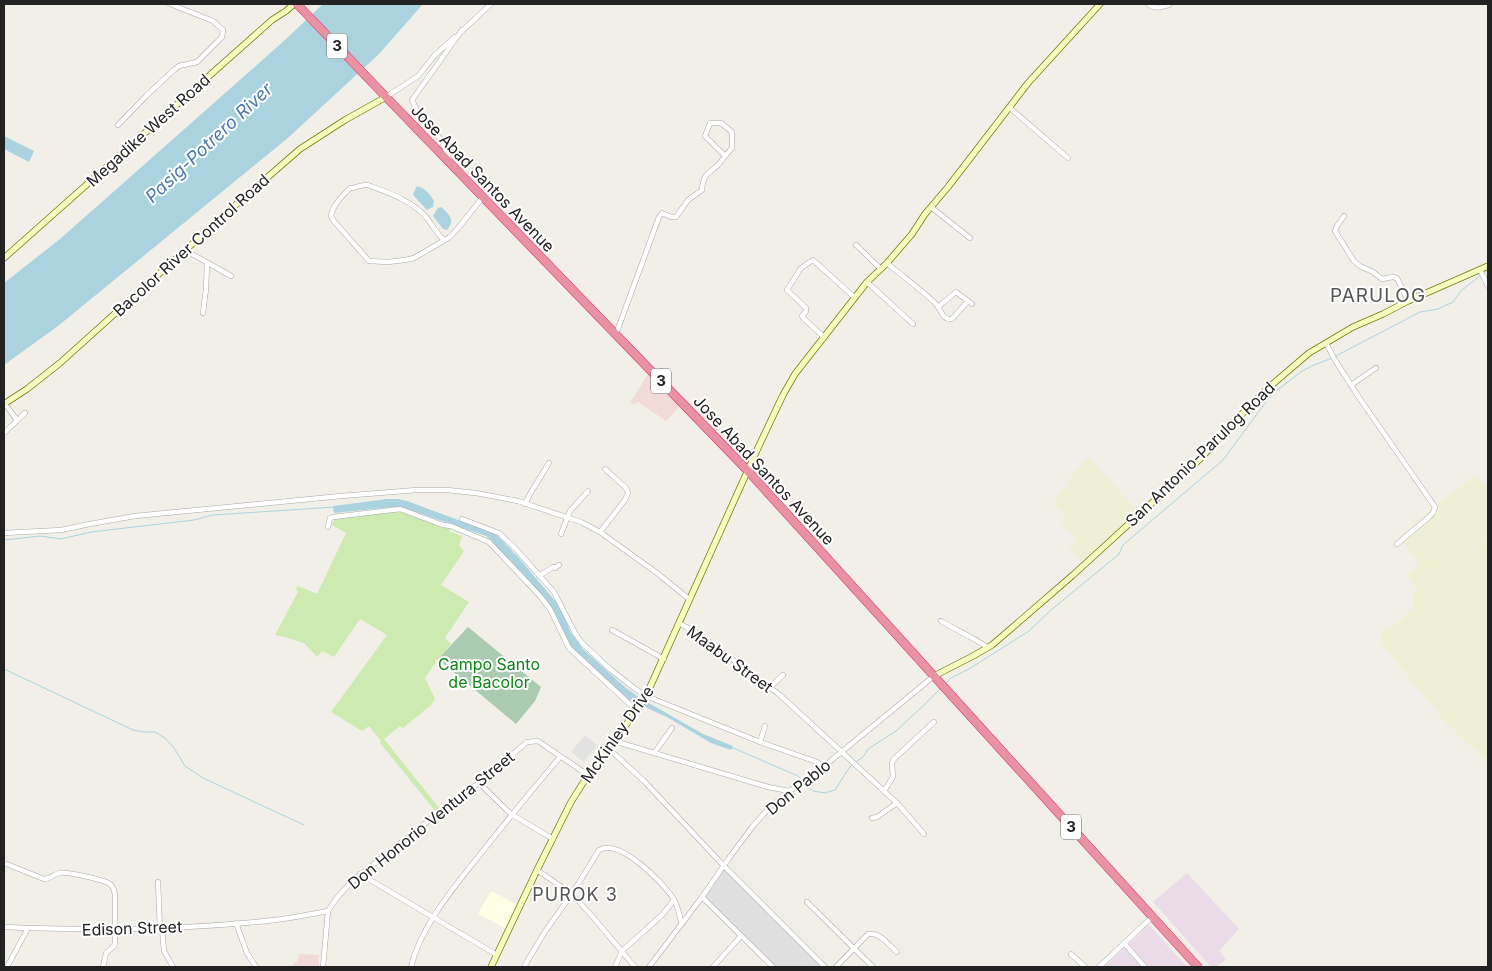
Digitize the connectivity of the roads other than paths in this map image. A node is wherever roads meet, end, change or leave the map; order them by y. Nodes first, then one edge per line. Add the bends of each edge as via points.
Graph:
1 (170, 4) edge
2 (294, 4) edge
3 (298, 4) edge
4 (491, 4) edge
5 (1100, 4) edge
6 (1148, 4) edge
7 (1169, 5) edge
8 (462, 30) junction
9 (386, 97) junction
10 (1010, 108) junction
11 (118, 125) dead end
12 (725, 156) junction
13 (1068, 158) dead end
14 (452, 165) junction
15 (483, 197) junction
16 (931, 207) junction
17 (1344, 216) dead end
18 (970, 238) dead end
19 (444, 240) junction
20 (856, 245) dead end
21 (185, 250) junction
22 (4, 258) edge
23 (208, 263) junction
24 (887, 263) junction
25 (1488, 266) edge
26 (881, 269) junction
27 (1481, 273) junction
28 (232, 276) dead end
29 (866, 282) junction
30 (1488, 286) edge
31 (854, 297) junction
32 (1408, 301) junction
33 (938, 307) junction
34 (203, 313) dead end
35 (913, 324) dead end
36 (616, 334) junction
37 (824, 337) junction
38 (1326, 343) junction
39 (1376, 368) dead end
40 (1351, 385) junction
41 (4, 404) edge
42 (25, 413) dead end
43 (17, 420) junction
44 (4, 433) edge
45 (549, 463) dead end
46 (604, 469) dead end
47 (748, 471) junction
48 (588, 491) dead end
49 (525, 504) junction
50 (566, 518) junction
51 (462, 519) dead end
52 (328, 526) dead end
53 (600, 532) junction
54 (4, 533) edge
55 (560, 534) dead end
56 (1397, 544) dead end
57 (559, 565) dead end
58 (539, 576) junction
59 (689, 599) junction
60 (941, 620) dead end
61 (680, 624) junction
62 (612, 630) dead end
63 (987, 647) junction
64 (664, 659) junction
65 (783, 676) dead end
66 (936, 678) junction
67 (770, 687) junction
68 (646, 697) junction
69 (638, 709) junction
70 (934, 722) dead end
71 (766, 726) dead end
72 (672, 728) dead end
73 (614, 740) junction
74 (760, 742) junction
75 (608, 748) junction
76 (655, 752) junction
77 (841, 752) junction
78 (560, 757) junction
79 (824, 766) junction
80 (588, 775) junction
81 (479, 783) junction
82 (789, 791) junction
83 (884, 791) junction
84 (896, 803) junction
85 (512, 814) junction
86 (872, 818) dead end
87 (924, 834) dead end
88 (553, 839) junction
89 (4, 863) edge
90 (724, 866) junction
91 (537, 870) junction
92 (360, 874) junction
93 (158, 882) dead end
94 (572, 894) junction
95 (702, 897) junction
96 (674, 900) junction
97 (807, 902) dead end
98 (328, 911) junction
99 (1152, 917) junction
100 (434, 918) junction
101 (236, 923) junction
102 (682, 924) junction
103 (4, 927) edge
104 (28, 928) junction
105 (161, 928) junction
106 (114, 929) junction
107 (741, 936) junction
108 (1124, 943) junction
109 (854, 948) junction
110 (622, 952) junction
111 (897, 952) dead end
112 (1071, 954) dead end
113 (497, 955) junction
114 (7, 967) edge
115 (103, 967) edge
116 (173, 967) edge
117 (256, 967) edge
118 (323, 967) edge
119 (411, 967) edge
120 (491, 967) edge
121 (524, 967) edge
122 (616, 967) edge
123 (635, 967) edge
124 (649, 967) edge
125 (713, 967) edge
126 (773, 967) edge
127 (825, 967) edge
128 (836, 967) edge
129 (874, 967) edge
130 (1085, 967) edge
131 (1099, 967) edge
132 (1146, 967) edge
133 (1198, 967) edge

1 - 11 street via 213,21 224,30 222,37 197,62 174,70
2 - 22 street, Megadike West Road
3 - 9 highway, Jose Abad Santos Avenue / 3
4 - 8 street
5 - 10 street, McKinley Drive via 1028,83
6 - 7 street via 1158,8
8 - 9 street via 435,54 418,76
8 - 14 street via 412,100 421,118 441,139
9 - 14 highway, Jose Abad Santos Avenue / 3
9 - 21 street, Bacolor River Control Road via 300,149
10 - 13 street
10 - 16 street, McKinley Drive
12 - 12 street via 732,148 732,132 721,124 710,124 705,136
12 - 36 street via 707,172 702,190 688,200 676,217 662,213 659,217
14 - 15 highway, Jose Abad Santos Avenue / 3
15 - 19 street via 459,228
15 - 36 highway, Jose Abad Santos Avenue / 3
16 - 18 street
16 - 24 street, McKinley Drive
17 - 32 street via 1335,231 1354,261 1382,279 1397,278
19 - 19 street via 411,204 368,185 350,188 331,216 369,260 414,258
20 - 26 street
21 - 23 street
21 - 41 street, Bacolor River Control Road via 60,363
23 - 28 street
23 - 34 street
24 - 26 street, McKinley Drive
24 - 33 street
25 - 27 street, San Antonio-Parulog Road
26 - 29 street, McKinley Drive
27 - 30 street
27 - 32 street, San Antonio-Parulog Road
29 - 31 street, McKinley Drive
29 - 35 street
31 - 37 street, McKinley Drive
31 - 37 street via 812,260 801,268 787,290 806,308 803,318
32 - 38 street, San Antonio-Parulog Road
33 - 33 street via 942,315 950,319 970,303 956,292
36 - 47 highway, Jose Abad Santos Avenue / 3
37 - 47 street, McKinley Drive via 795,374
38 - 40 street
38 - 63 street, San Antonio-Parulog Road via 1309,353 1267,389 1200,459 1073,575
39 - 40 street
40 - 56 street via 1435,507
41 - 43 street
42 - 43 street
43 - 44 street
45 - 49 street
46 - 53 street via 628,493
47 - 59 street, McKinley Drive
47 - 66 highway, Jose Abad Santos Avenue / 3
48 - 50 street
49 - 50 street
49 - 54 street via 476,493 417,490 150,515 61,530
50 - 53 street
50 - 55 street
51 - 58 street via 499,533
52 - 69 street via 332,517 400,510 488,542 539,595 570,648
53 - 59 street
57 - 58 street
58 - 68 street via 554,592 582,642
59 - 61 street, McKinley Drive
60 - 63 street
61 - 64 street, McKinley Drive
61 - 67 street, Maabu Street via 696,632
62 - 64 street
63 - 66 street, San Antonio-Parulog Road
64 - 68 street, McKinley Drive
65 - 67 street
66 - 77 street, Don Pablo
66 - 99 highway, Jose Abad Santos Avenue / 3
67 - 77 street, Maabu Street
68 - 69 street, McKinley Drive
68 - 74 street
69 - 73 street, McKinley Drive
70 - 83 street via 893,760 893,777
71 - 74 street
72 - 76 street
73 - 75 street, McKinley Drive
73 - 76 street
74 - 79 street
75 - 80 street, McKinley Drive
75 - 90 street via 644,781
76 - 82 street
77 - 79 street, Don Pablo
77 - 83 street, Maabu Street
78 - 80 street, Don Honorio Ventura Street
78 - 81 street, Don Honorio Ventura Street via 538,740 532,740
78 - 85 street
79 - 82 street, Don Pablo
80 - 88 street, McKinley Drive
81 - 85 street
81 - 92 street, Don Honorio Ventura Street
82 - 90 street, Don Pablo via 753,826
83 - 84 street, Maabu Street
84 - 86 street
84 - 87 street, Maabu Street
85 - 88 street
85 - 100 street via 451,891
88 - 91 street, McKinley Drive
89 - 106 street via 41,879 61,872 106,882 115,892
90 - 95 street, Don Pablo
90 - 127 street
91 - 94 street
91 - 113 street, McKinley Drive
92 - 98 street, Don Honorio Ventura Street
92 - 100 street
93 - 105 street
94 - 96 street via 599,850 605,847 638,861
94 - 110 street
94 - 121 street
95 - 102 street, Don Pablo
95 - 107 street
96 - 102 street
96 - 110 street
97 - 109 street
98 - 101 street, Edison Street
98 - 118 street
99 - 108 street
99 - 133 highway, Jose Abad Santos Avenue / 3
100 - 113 street
100 - 119 street
101 - 105 street, Edison Street
101 - 117 street
102 - 124 street, Don Pablo
103 - 104 street, Edison Street
104 - 106 street, Edison Street
104 - 114 street
105 - 106 street, Edison Street
105 - 116 street via 164,951
106 - 115 street via 114,946 106,953
107 - 125 street
107 - 126 street
108 - 131 street
108 - 132 street
109 - 111 street via 872,933
109 - 128 street
109 - 129 street
110 - 122 street
110 - 123 street
112 - 130 street
113 - 120 street, McKinley Drive

